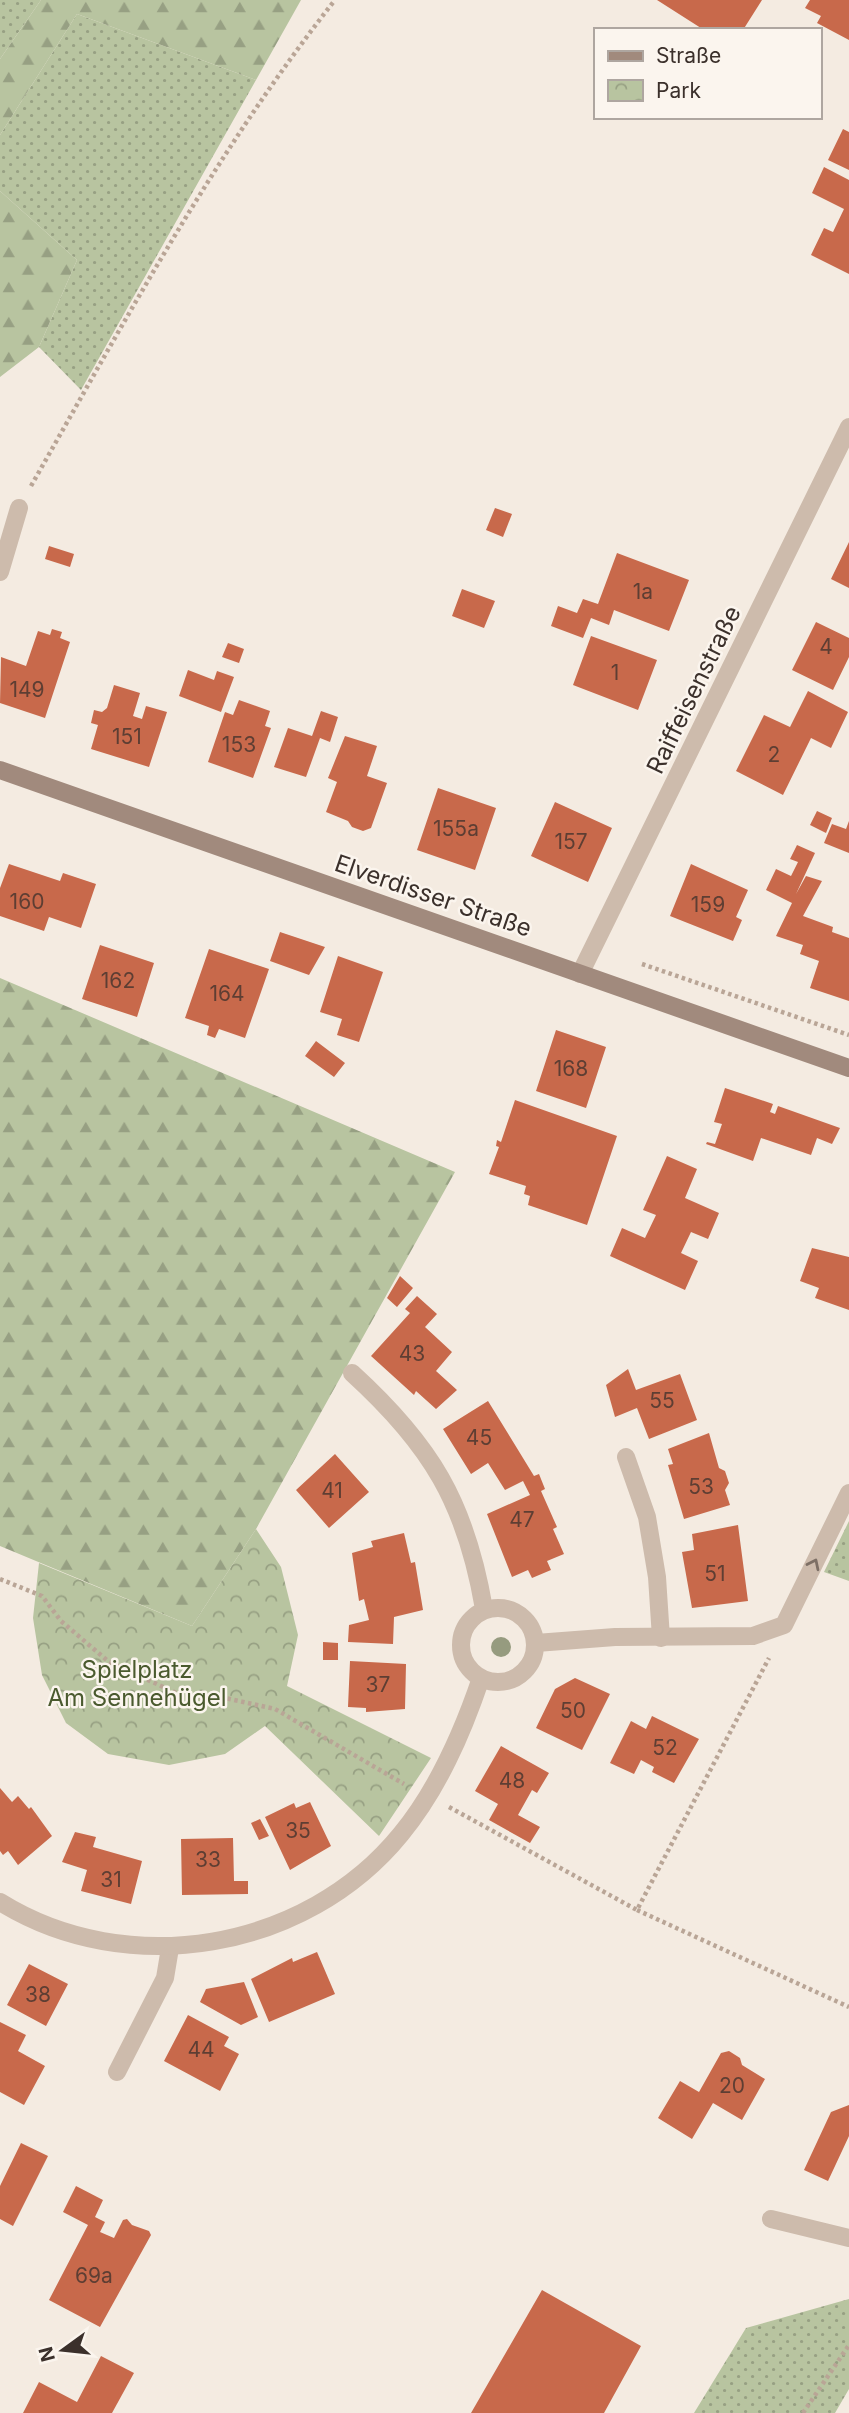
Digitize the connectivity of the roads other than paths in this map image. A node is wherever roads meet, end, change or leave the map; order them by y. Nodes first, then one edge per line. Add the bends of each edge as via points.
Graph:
1 (849, 427) edge
2 (19, 508) road end
3 (0, 572) edge
4 (0, 771) edge
5 (580, 974) junction
6 (849, 1068) edge
7 (352, 1373) dead end
8 (626, 1457) dead end
9 (849, 1493) edge
10 (484, 1609) junction
11 (661, 1638) junction
12 (536, 1643) junction
13 (481, 1678) junction
14 (0, 1902) edge
15 (170, 1948) junction
16 (117, 2072) dead end
17 (771, 2220) dead end
18 (849, 2238) edge

1 - 5 street, Raiffeisenstraße
2 - 3 street
4 - 5 main road, Elverdisser Straße
5 - 6 main road, Elverdisser Straße
7 - 10 street via 391,1408 443,1479 476,1560
8 - 11 street via 647,1517
11 -> 9 street via 753,1636 784,1625
10 - 12 street via 501,1607 519,1613 531,1626
10 - 13 street via 470,1619 461,1651 468,1668
11 - 12 street
12 - 13 street via 532,1662 519,1677 500,1683
13 - 15 street via 429,1796 400,1836 361,1875 267,1928 219,1942
14 - 15 street via 71,1935
15 - 16 street via 165,1978
17 - 18 street

